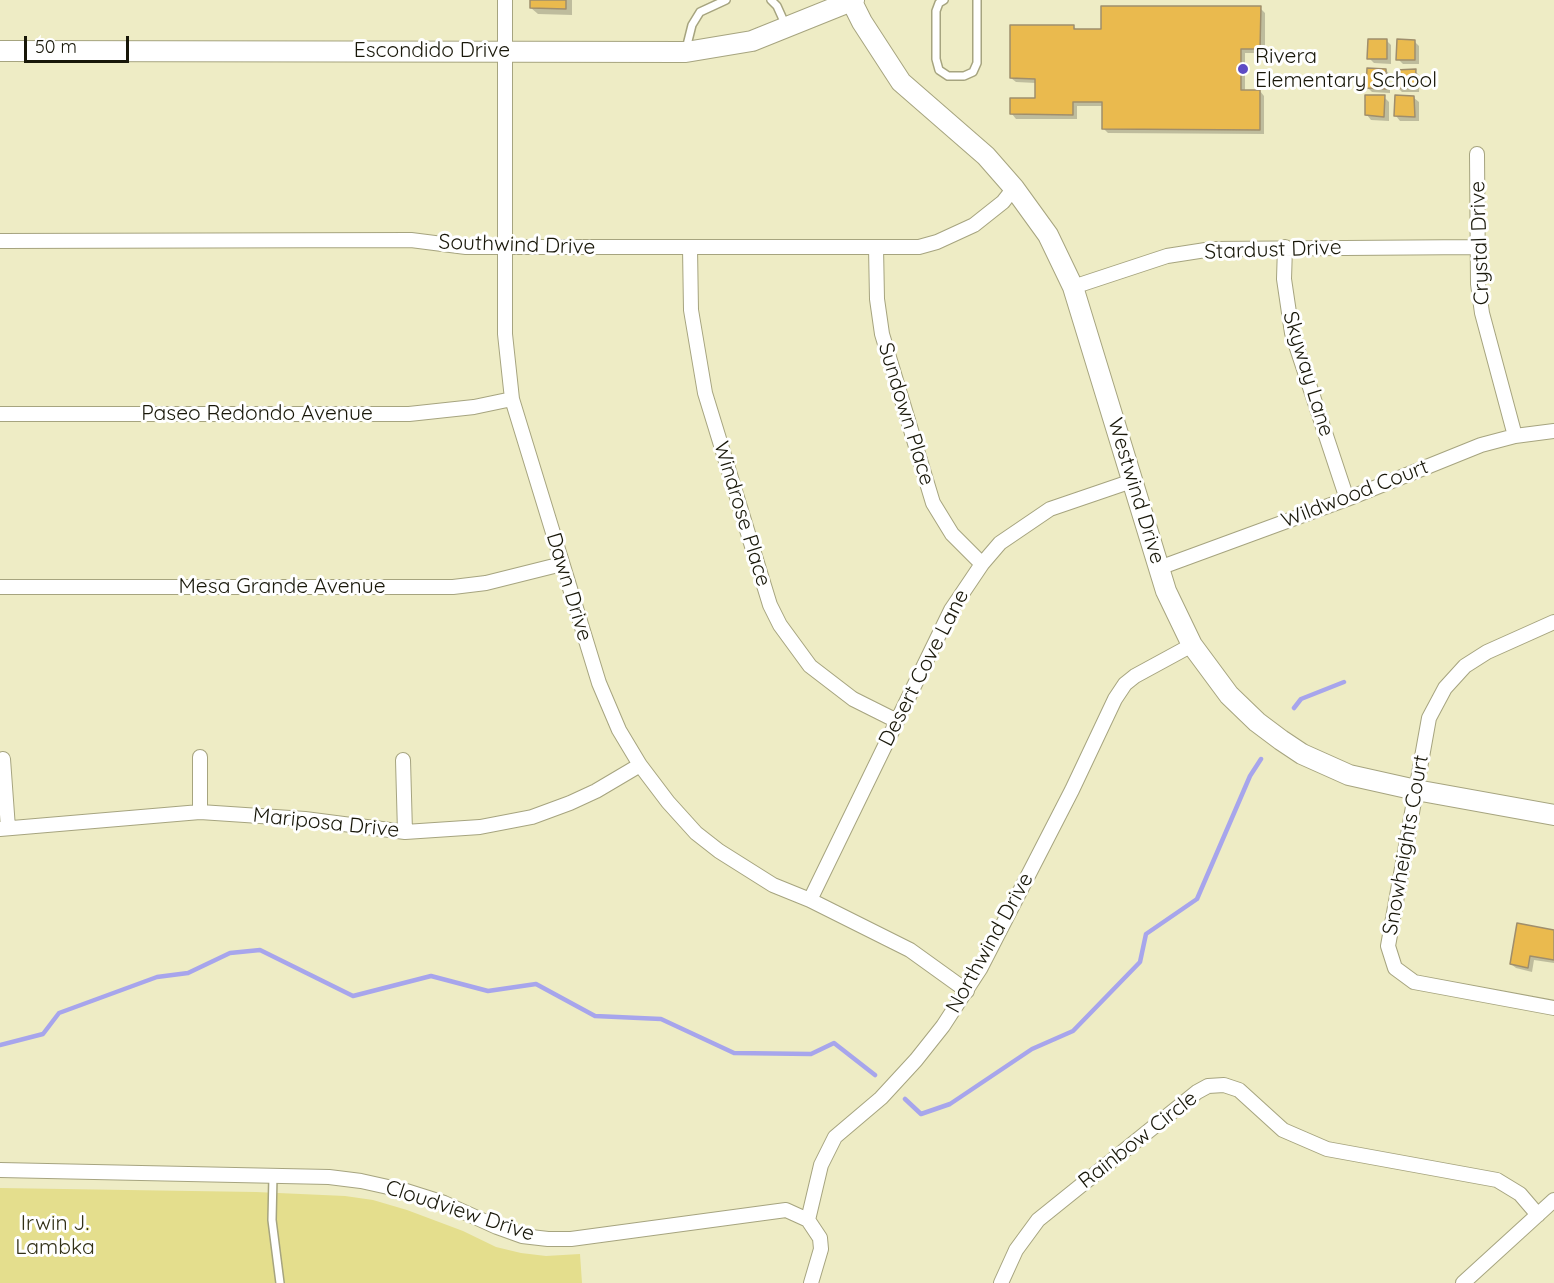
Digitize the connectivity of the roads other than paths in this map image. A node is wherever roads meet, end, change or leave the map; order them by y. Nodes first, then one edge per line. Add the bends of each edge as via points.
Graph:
1 (505, 0) edge
2 (726, 0) edge
3 (771, 0) edge
4 (852, 0) edge
5 (944, 0) edge
6 (977, 0) edge
7 (787, 29) junction
8 (0, 51) edge
9 (505, 51) junction
10 (686, 52) junction
11 (1477, 154) dead end
12 (1014, 188) junction
13 (0, 241) edge
14 (505, 247) junction
15 (876, 247) junction
16 (1478, 247) junction
17 (690, 248) junction
18 (1285, 248) junction
19 (1073, 287) junction
20 (512, 399) junction
21 (0, 414) edge
22 (1554, 432) edge
23 (1515, 436) junction
24 (1132, 481) junction
25 (1347, 498) junction
26 (562, 564) junction
27 (982, 564) junction
28 (1159, 567) junction
29 (0, 587) edge
30 (1554, 622) edge
31 (1192, 645) junction
32 (897, 721) junction
33 (200, 757) dead end
34 (3, 759) dead end
35 (403, 760) dead end
36 (640, 765) junction
37 (1416, 790) junction
38 (200, 812) junction
39 (1554, 815) edge
40 (4, 829) edge
41 (405, 832) junction
42 (810, 900) junction
43 (967, 990) junction
44 (1554, 1008) edge
45 (0, 1170) edge
46 (273, 1176) junction
47 (1554, 1200) edge
48 (1538, 1215) junction
49 (808, 1220) junction
50 (280, 1283) edge
51 (811, 1283) edge
52 (1001, 1283) edge
53 (1463, 1283) edge

1 - 9 street, Dawn Drive
2 - 10 lane via 700,12 692,25
3 - 7 lane
4 - 7 main road, Escondido Drive
4 - 12 main road, Westwind Drive via 901,82 986,156
5 - 6 lane via 936,11 936,59 939,70 948,76 973,72
7 - 10 main road, Escondido Drive via 727,47
8 - 9 main road, Escondido Drive
9 - 10 main road, Escondido Drive
9 - 14 street, Dawn Drive
11 - 16 street, Crystal Drive
12 - 15 street, Southwind Drive via 989,214 961,233 919,247
12 - 19 main road, Westwind Drive via 1048,235
13 - 14 street, Southwind Drive via 411,240 466,248
14 - 17 street, Southwind Drive
14 - 20 street, Dawn Drive via 505,334
15 - 17 street, Southwind Drive
15 - 27 street, Sundown Place via 882,334 933,503 952,534
16 - 18 street, Stardust Drive
16 - 23 street, Crystal Drive via 1482,312
17 - 32 street, Windrose Place via 691,310 705,393 770,605 810,666 853,699
18 - 19 street, Stardust Drive via 1212,249 1167,256
18 - 25 street, Skyway Lane via 1284,279 1292,333
19 - 24 main road, Westwind Drive
20 - 21 street, Paseo Redondo Avenue via 474,408 409,414
20 - 26 street, Dawn Drive
22 - 23 street, Wildwood Court
23 - 25 street, Wildwood Court via 1481,445
24 - 27 street, Desert Cove Lane via 1050,508 1009,536
24 - 28 main road, Westwind Drive
25 - 28 street, Wildwood Court
26 - 29 street, Mesa Grande Avenue via 453,587
26 - 36 street, Dawn Drive via 605,699
27 - 32 street, Desert Cove Lane via 951,610
28 - 31 main road, Westwind Drive
30 - 37 street, Snowheights Court via 1487,652 1465,666 1446,688 1429,718
31 - 37 main road, Westwind Drive via 1229,695 1257,722 1302,754 1349,775
31 - 43 street, Northwind Drive via 1135,676 1115,699 1007,919
32 - 42 street, Desert Cove Lane
33 - 38 street
34 - 40 street
35 - 41 street
36 - 41 street, Mariposa Drive via 597,791 532,817 480,827
36 - 42 street, Dawn Drive via 696,833 773,885
37 - 39 main road, Westwind Drive
37 - 44 street, Snowheights Court via 1388,939 1395,968 1414,982
38 - 40 street, Mariposa Drive
38 - 41 street, Mariposa Drive via 305,819
42 - 43 street, Dawn Drive via 910,950
43 - 49 street, Northwind Drive via 916,1060 881,1098 835,1137 821,1165
45 - 46 street, Cloudview Drive
46 - 49 street, Cloudview Drive via 340,1179 406,1191 522,1236 548,1239 786,1210
46 - 50 lane via 272,1220
47 - 48 street
48 - 52 street, Rainbow Circle via 1520,1194 1497,1180 1327,1149 1283,1130 1239,1090 1224,1085 1208,1086 1038,1220 1016,1250
48 - 53 street
49 - 51 street via 815,1227 820,1249

